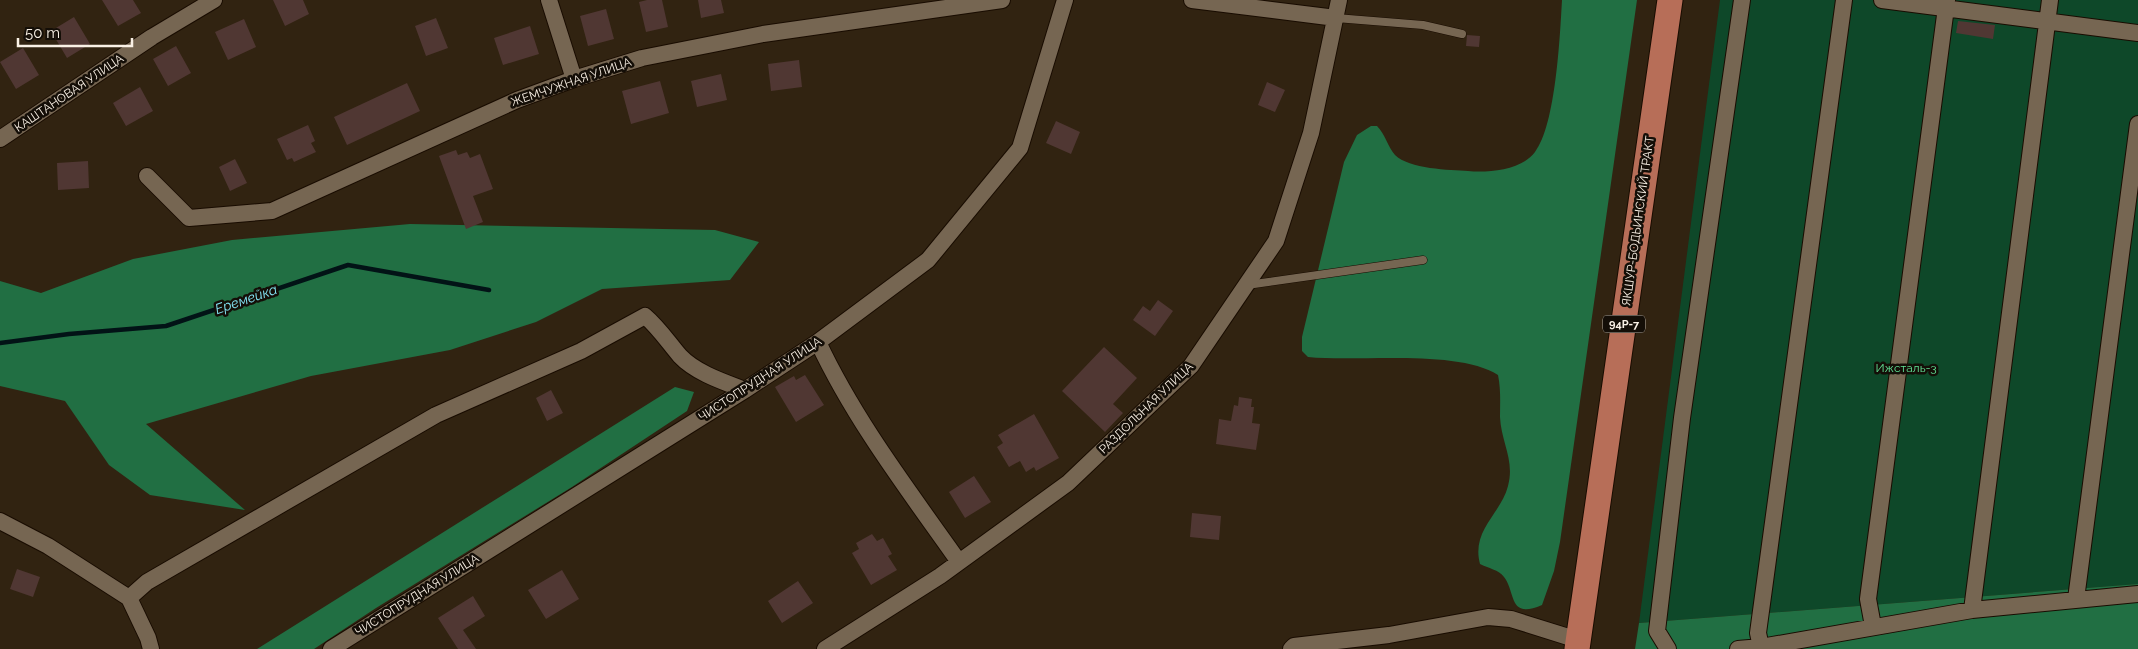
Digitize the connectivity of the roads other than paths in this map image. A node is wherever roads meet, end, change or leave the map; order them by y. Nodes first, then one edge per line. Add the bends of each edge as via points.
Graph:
1 (214, 0) edge
2 (549, 0) edge
3 (1002, 0) edge
4 (1065, 0) edge
5 (1192, 0) edge
6 (1200, 0) edge
7 (1339, 0) edge
8 (1670, 0) edge
9 (1742, 0) edge
10 (1844, 0) edge
11 (1882, 0) edge
12 (2050, 0) edge
13 (1947, 4) edge
14 (1336, 18) junction
15 (2048, 21) junction
16 (2138, 33) edge
17 (1462, 34) dead end
18 (574, 78) junction
19 (2138, 124) edge
20 (0, 139) edge
21 (147, 176) dead end
22 (1423, 260) dead end
23 (1246, 286) junction
24 (818, 342) junction
25 (745, 390) junction
26 (0, 521) edge
27 (958, 562) junction
28 (2138, 594) edge
29 (129, 598) junction
30 (2076, 599) junction
31 (1972, 610) junction
32 (1873, 626) junction
33 (1578, 644) edge
34 (1761, 647) junction
35 (150, 649) edge
36 (331, 649) edge
37 (825, 649) edge
38 (1290, 649) edge
39 (1668, 649) edge
40 (1738, 649) edge

1 - 20 street, КАШТАНОВАЯ УЛИЦА via 152,37
2 - 18 street
3 - 18 street, ЖЕМЧУЖНАЯ УЛИЦА via 763,34 642,58
4 - 24 street, ЧИСТОПРУДНАЯ УЛИЦА via 1020,148 928,260
5 - 6 street
6 - 14 street
7 - 14 street, РАЗДОЛЬНАЯ УЛИЦА
8 - 33 main road, ЯКШУР-БОДЬИНСКИЙ ТРАКТ / 94Р-7
9 - 39 street via 1682,418 1657,630
10 - 34 street via 1758,633
11 - 13 street
12 - 15 street
13 - 15 street
13 - 32 street via 1868,599
14 - 17 lane via 1423,25
14 - 23 street, РАЗДОЛЬНАЯ УЛИЦА via 1311,133 1276,241
15 - 16 street
15 - 31 street
18 - 21 street, ЖЕМЧУЖНАЯ УЛИЦА via 517,100 272,211 189,218
19 - 30 street
22 - 23 lane
23 - 27 street, РАЗДОЛЬНАЯ УЛИЦА via 1191,366 1068,483
24 - 25 street, ЧИСТОПРУДНАЯ УЛИЦА
24 - 27 street via 888,461
25 - 29 street via 682,358 659,328 645,316 581,351 436,415 146,582
25 - 36 street, ЧИСТОПРУДНАЯ УЛИЦА
26 - 29 street via 48,546
27 - 37 street, РАЗДОЛЬНАЯ УЛИЦА
28 - 30 street
29 - 35 street
30 - 31 street
31 - 32 street
32 - 34 street
33 - 38 street via 1511,618 1488,617
34 - 40 street

